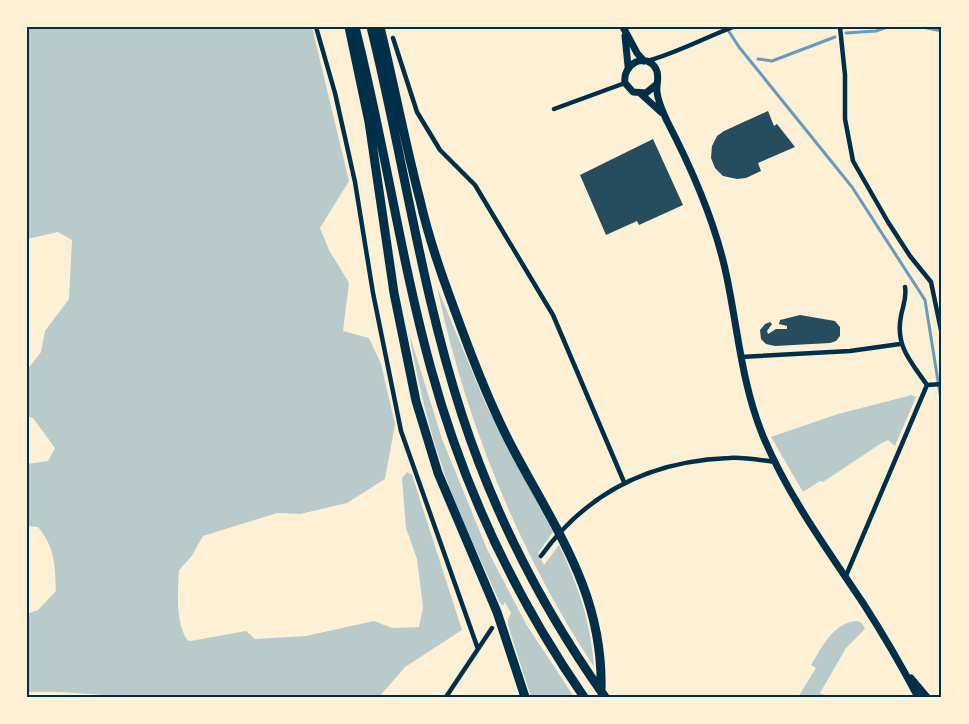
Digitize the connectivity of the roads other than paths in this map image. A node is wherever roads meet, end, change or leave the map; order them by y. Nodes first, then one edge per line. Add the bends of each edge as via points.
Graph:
1 (316, 27) edge
2 (349, 27) edge
3 (355, 27) edge
4 (372, 27) edge
5 (380, 27) edge
6 (733, 27) edge
7 (840, 27) edge
8 (624, 29) edge
9 (393, 38) dead end
10 (645, 61) junction
11 (628, 66) junction
12 (625, 82) junction
13 (657, 84) junction
14 (641, 94) junction
15 (554, 109) dead end
16 (664, 114) junction
17 (905, 287) dead end
18 (942, 287) edge
19 (934, 288) junction
20 (942, 335) edge
21 (900, 344) junction
22 (740, 357) junction
23 (942, 384) edge
24 (927, 385) junction
25 (775, 462) junction
26 (624, 482) junction
27 (541, 556) dead end
28 (845, 578) junction
29 (492, 628) dead end
30 (478, 649) junction
31 (900, 665) junction
32 (446, 697) edge
33 (525, 697) edge
34 (584, 697) edge
35 (603, 697) edge
36 (918, 697) edge
37 (927, 697) edge

1 - 30 street via 355,182 401,431
2 - 33 highway via 416,401 438,473 497,612
3 - 34 highway via 413,298 445,418 491,536 526,604
4 - 35 highway via 429,296 462,415 507,530
5 - 35 highway via 420,202 452,302 498,419 580,575 594,622
6 - 10 street via 674,54
7 - 19 street via 845,119 853,161 888,222
8 - 10 main road
8 - 11 main road
9 - 26 street via 417,112 440,150 475,185 553,315
10 - 11 main road
10 - 13 main road via 658,73
11 - 12 main road
12 - 14 main road via 630,90
12 - 15 street
13 - 14 main road
13 - 16 main road
14 - 16 main road
16 - 22 main road via 719,243
17 - 21 street
18 - 19 street
19 - 20 street
21 - 22 street
21 - 24 street
22 - 25 main road via 756,418
23 - 24 street
24 - 28 street
25 - 26 street via 710,459 652,471
25 - 28 main road
26 - 27 street via 567,524
28 - 31 main road
29 - 30 street
30 - 32 street
31 - 36 main road
31 - 37 main road

